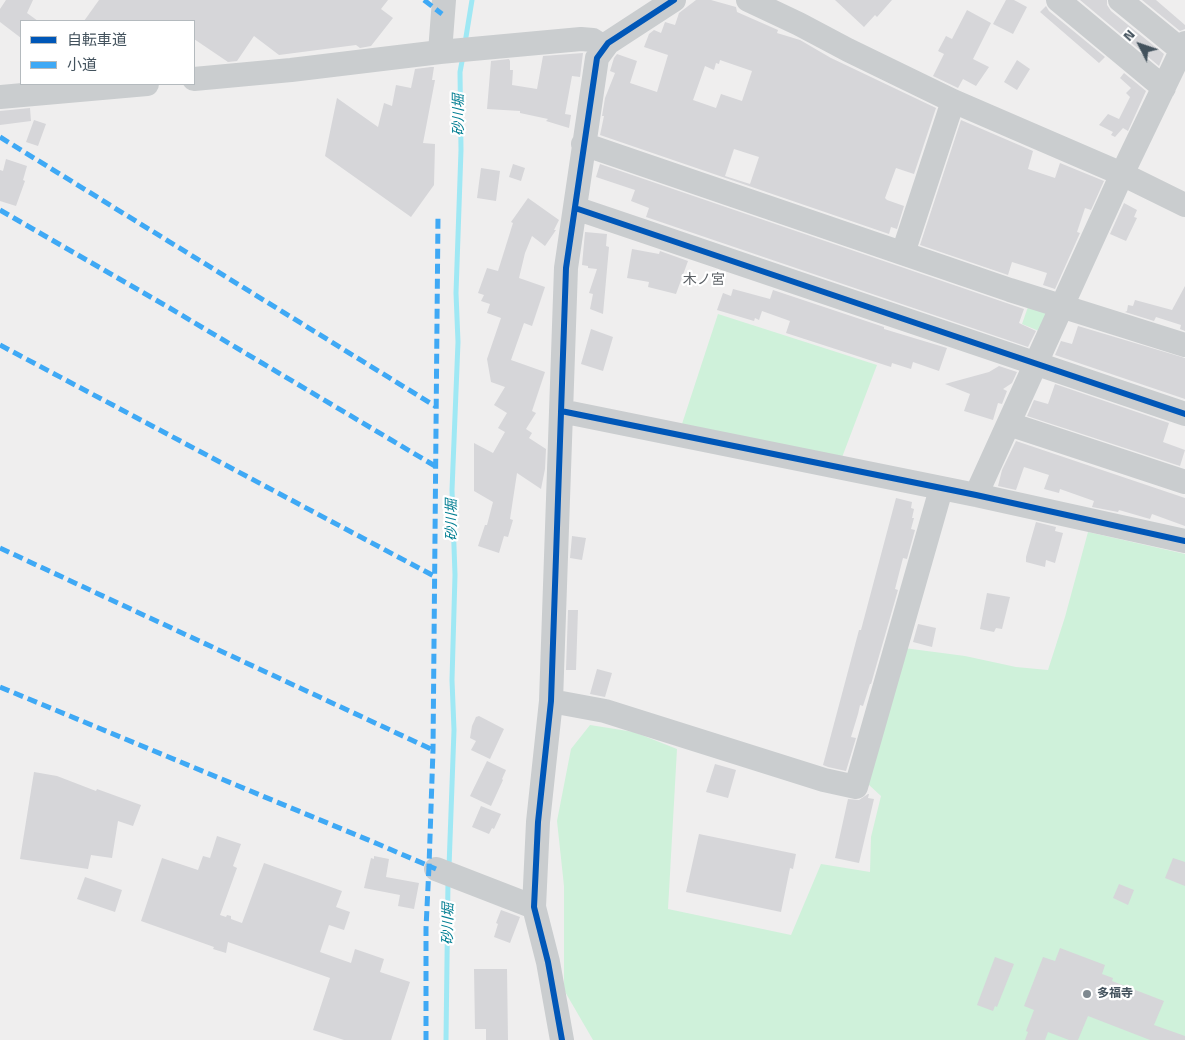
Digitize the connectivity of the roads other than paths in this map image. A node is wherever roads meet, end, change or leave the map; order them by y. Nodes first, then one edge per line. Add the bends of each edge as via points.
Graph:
1 (444, 0) edge
2 (674, 0) edge
3 (748, 0) edge
4 (1058, 0) edge
5 (1120, 0) edge
6 (604, 47) junction
7 (1184, 49) edge
8 (443, 52) junction
9 (195, 79) edge
10 (136, 85) edge
11 (1164, 88) junction
12 (0, 97) edge
13 (953, 101) junction
14 (583, 144) junction
15 (1122, 174) junction
16 (1185, 204) edge
17 (574, 208) junction
18 (903, 253) junction
19 (1063, 307) junction
20 (1185, 345) edge
21 (1037, 364) junction
22 (561, 411) junction
23 (1185, 414) edge
24 (1009, 424) junction
25 (1185, 482) edge
26 (941, 489) junction
27 (976, 495) junction
28 (1185, 541) edge
29 (551, 701) junction
30 (436, 869) dead end
31 (534, 907) junction
32 (562, 1040) edge

1 - 8 street
2 - 6 street
3 - 13 street
4 - 11 street
5 - 7 street
6 - 8 street via 593,40 581,39
6 - 14 street via 597,58
7 - 11 street
8 - 9 street
10 - 12 street
11 - 15 street
13 - 15 street
13 - 18 street
14 - 17 street
14 - 18 street
15 - 16 street
15 - 19 street
17 - 21 street
17 - 22 street via 566,268
18 - 19 street
19 - 20 street
19 - 21 street
21 - 23 street
21 - 24 street
22 - 26 street
22 - 29 street
24 - 25 street
24 - 27 street
26 - 27 street
26 - 29 street via 856,787 824,780 605,711
27 - 28 street
29 - 31 street via 538,822
30 - 31 street
31 - 32 street

